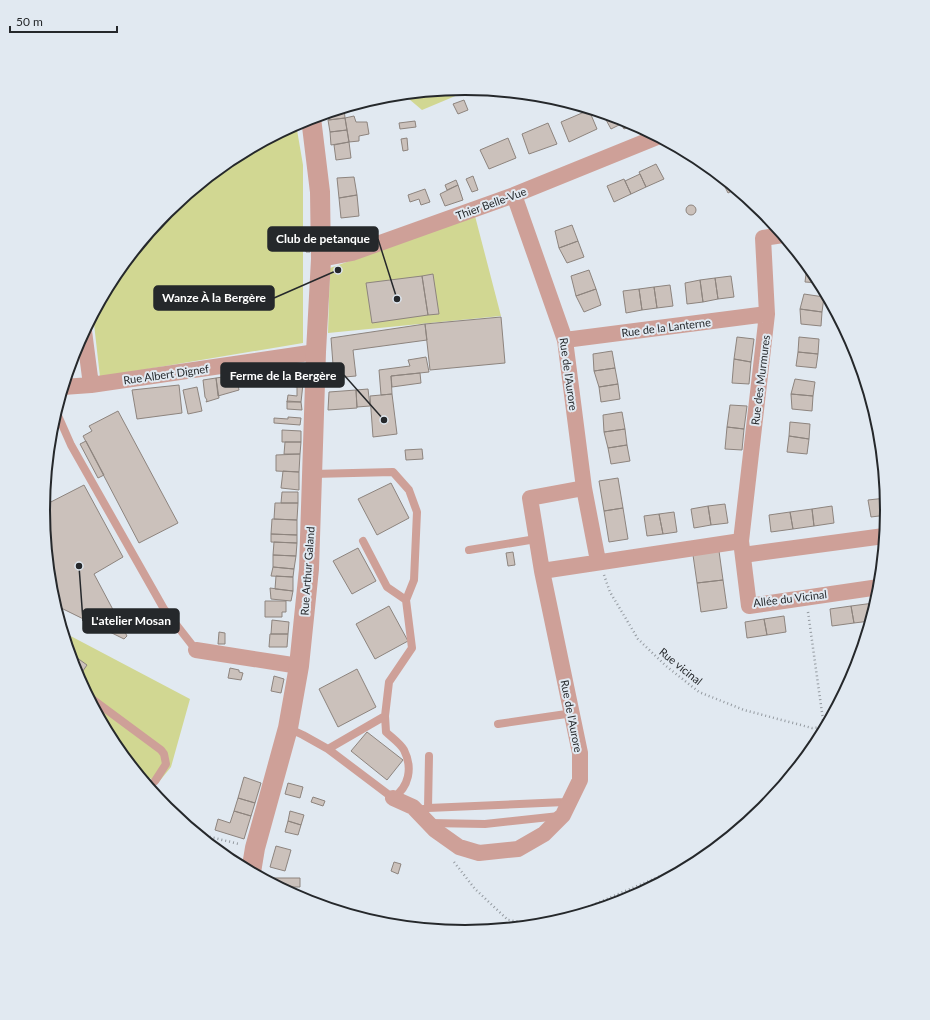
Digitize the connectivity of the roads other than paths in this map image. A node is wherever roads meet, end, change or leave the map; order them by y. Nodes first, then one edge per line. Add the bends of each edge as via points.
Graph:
1 (313, 124) edge
2 (651, 139) edge
3 (514, 195) junction
4 (777, 236) edge
5 (321, 259) junction
6 (767, 314) junction
7 (565, 340) junction
8 (86, 343) edge
9 (316, 352) junction
10 (91, 385) junction
11 (69, 387) edge
12 (60, 420) edge
13 (313, 474) junction
14 (584, 488) junction
15 (879, 536) edge
16 (536, 539) junction
17 (363, 541) dead end
18 (742, 548) junction
19 (469, 550) dead end
20 (598, 561) junction
21 (542, 571) junction
22 (872, 588) edge
23 (406, 600) junction
24 (196, 650) joint
25 (299, 666) junction
26 (98, 704) edge
27 (573, 713) junction
28 (385, 716) junction
29 (498, 724) dead end
30 (288, 728) junction
31 (328, 749) junction
32 (429, 756) dead end
33 (155, 781) dead end
34 (393, 798) junction
35 (571, 800) junction
36 (424, 814) junction
37 (563, 815) junction
38 (252, 866) edge

1 - 5 street, Rue Arthur Galand via 320,192
2 - 3 street, Thier Belle-Vue
3 - 5 street, Thier Belle-Vue via 352,253
3 - 7 street, Rue de l'Aurore
4 - 6 street, Rue des Murmures via 762,238
5 - 9 street, Rue Arthur Galand
6 - 7 street, Rue de la Lanterne
6 - 18 street, Rue des Murmures
7 - 14 street, Rue de l'Aurore
8 - 10 street
9 - 10 street, Rue Albert Dignef
9 - 13 street, Rue Arthur Galand
10 - 11 street, Rue Albert Dignef
12 - 24 lane via 71,445 164,609
13 - 23 lane via 392,472 409,490 417,512 414,580
13 - 25 street, Rue Arthur Galand via 309,569
14 - 16 street, Rue de l'Aurore via 530,498
14 - 20 street, Rue de l'Aurore
15 - 18 street
16 - 19 lane
16 - 21 street, Rue de l'Aurore
17 - 23 lane via 387,587
18 - 20 street
18 - 22 street, Allée du Vicinal via 749,606
20 - 21 street
21 - 27 street, Rue de l'Aurore
23 - 28 lane via 412,648 389,682
24 - 25 street
25 - 30 street, Rue Arthur Galand
26 - 33 lane via 164,754 166,764
27 - 29 lane
27 - 35 street, Rue de l'Aurore via 580,753 580,780
28 - 31 lane
28 - 34 lane via 386,732 404,750 408,769 407,782 402,792
30 - 31 lane
30 - 38 street, Rue Arthur Galand
31 - 34 lane
32 - 36 lane
34 - 36 street, Rue de l'Aurore
35 - 36 lane
35 - 37 street, Rue de l'Aurore
36 - 37 lane via 486,824
36 - 37 street, Rue de l'Aurore via 459,847 479,853 518,849 544,834

